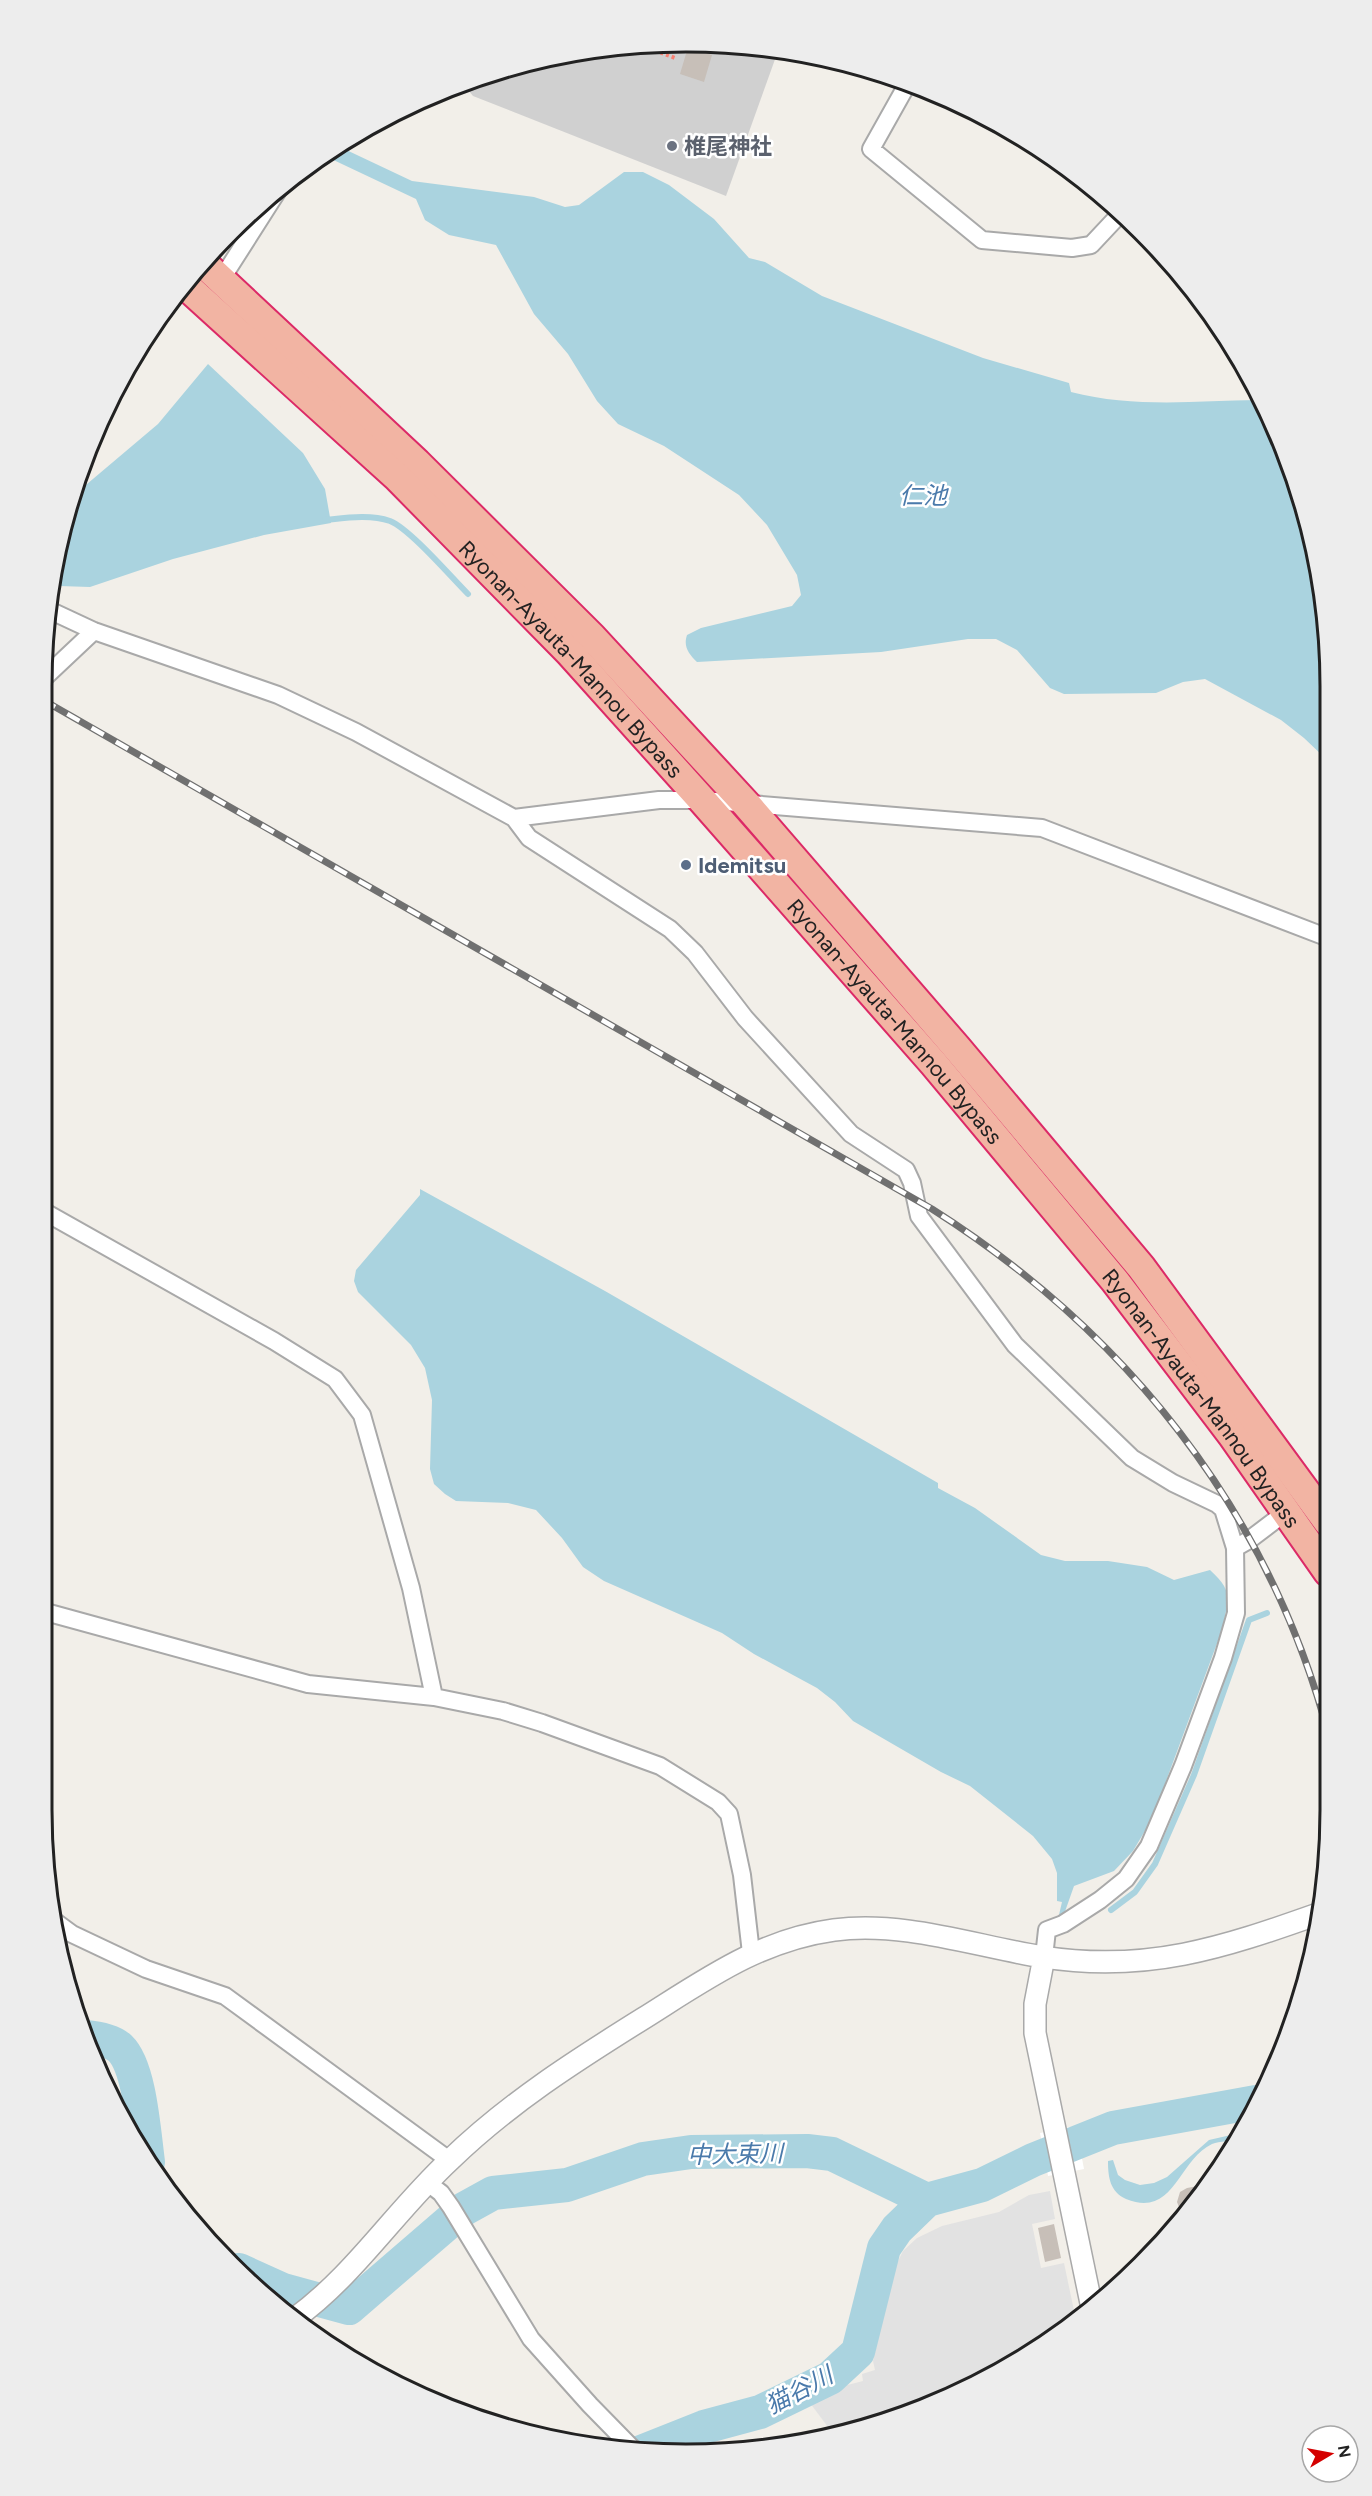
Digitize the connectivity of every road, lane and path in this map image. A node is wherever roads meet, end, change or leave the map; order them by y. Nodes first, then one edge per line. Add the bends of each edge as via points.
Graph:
1 (662, 53) edge
2 (675, 58) dead end
3 (903, 91) edge
4 (1115, 220) edge
5 (240, 236) edge
6 (211, 271) edge
7 (191, 290) edge
8 (57, 614) edge
9 (94, 631) junction
10 (53, 670) edge
11 (702, 800) junction
12 (747, 805) junction
13 (514, 818) junction
14 (1320, 936) edge
15 (52, 1215) edge
16 (1320, 1511) edge
17 (1286, 1512) junction
18 (1235, 1548) junction
19 (1320, 1561) edge
20 (52, 1614) edge
21 (434, 1697) junction
22 (1310, 1917) edge
23 (64, 1928) edge
24 (751, 1953) junction
25 (1044, 1957) junction
26 (449, 2160) junction
27 (428, 2183) junction
28 (1090, 2298) edge
29 (301, 2314) edge
30 (624, 2440) edge

1 - 2 path
3 - 4 street via 871,149 981,240 1072,248 1091,245
5 - 6 street
6 - 12 highway, Ryonan-Ayauta-Mannou Bypass via 417,463 567,612
7 - 11 highway, Ryonan-Ayauta-Mannou Bypass via 398,478 569,652
8 - 9 street
9 - 10 street
9 - 13 street via 278,695 356,732
11 - 12 street
11 - 13 street via 659,800
11 - 17 highway, Ryonan-Ayauta-Mannou Bypass via 934,1064 1115,1281
12 - 14 street via 1042,828
12 - 16 highway, Ryonan-Ayauta-Mannou Bypass via 1141,1267
13 - 18 street via 529,838 670,929 695,952 745,1018 851,1134 906,1170 919,1216 1015,1345 1132,1458 1223,1509
15 - 21 street via 336,1379 362,1415 411,1588
17 - 18 street
17 - 19 highway, Ryonan-Ayauta-Mannou Bypass
18 - 25 street via 1233,1624 1149,1846 1126,1879 1063,1924 1047,1930
20 - 21 street via 308,1684
21 - 24 street via 503,1711 660,1766 718,1802 729,1814 742,1875
22 - 25 street via 1220,1947 1175,1957 1128,1961
23 - 26 street via 146,1969 225,1996
24 - 25 street via 806,1935 873,1929 913,1930
24 - 26 street via 555,2074 508,2108
25 - 28 street via 1035,2004 1035,2033
26 - 27 street
27 - 29 street via 326,2294
27 - 30 street via 451,2207 531,2339

